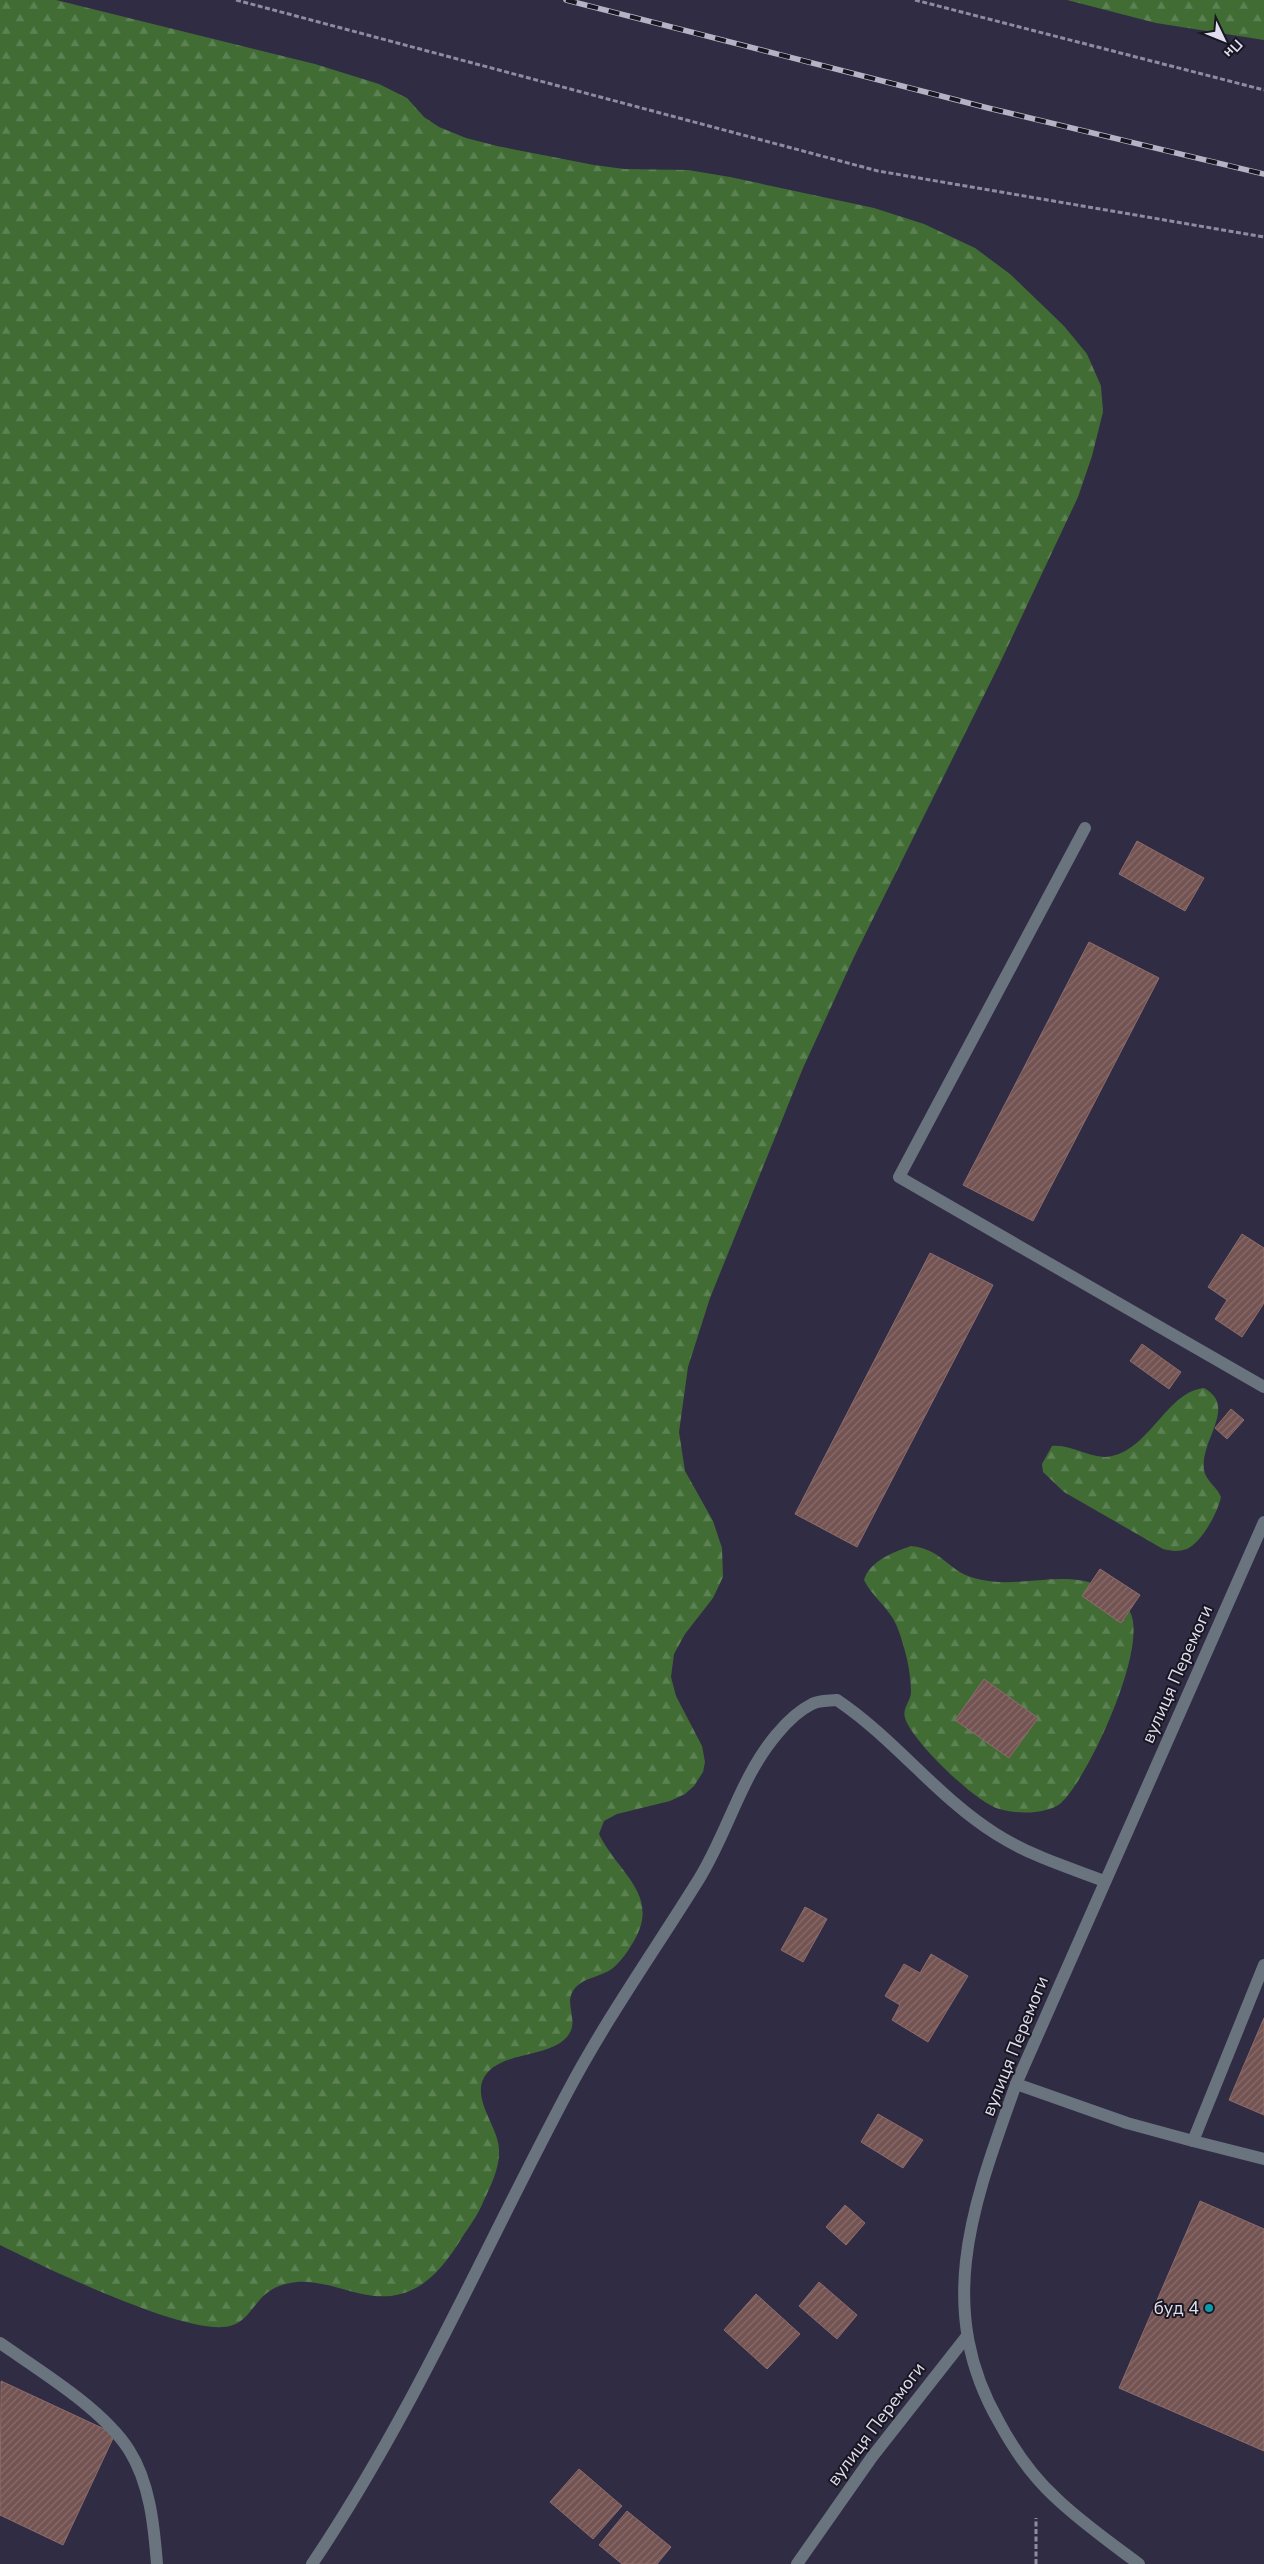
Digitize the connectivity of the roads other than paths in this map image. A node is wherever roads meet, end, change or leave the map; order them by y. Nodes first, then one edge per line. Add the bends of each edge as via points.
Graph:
1 (1085, 828) dead end
2 (1264, 1387) edge
3 (1264, 1522) edge
4 (1104, 1881) junction
5 (1264, 1965) edge
6 (1016, 2084) junction
7 (1193, 2141) junction
8 (1264, 2159) edge
9 (967, 2336) junction
10 (0, 2343) edge
11 (157, 2564) edge
12 (312, 2564) edge
13 (797, 2564) edge
14 (1139, 2564) edge

1 - 2 street via 899,1177
3 - 4 street, вулиця Перемоги
4 - 6 street, вулиця Перемоги
4 - 12 street via 1021,1848 995,1834 940,1790 866,1719 837,1700 813,1703 795,1716 761,1755 704,1871 612,2014 572,2084 399,2420
5 - 7 street
6 - 7 street via 1127,2123
6 - 9 street, вулиця Перемоги via 986,2167 966,2250 962,2292
7 - 8 street
9 - 13 street, вулиця Перемоги via 872,2457
9 - 14 street via 986,2398 1010,2442 1036,2478 1056,2498
10 - 11 street via 100,2418 130,2451 146,2489

